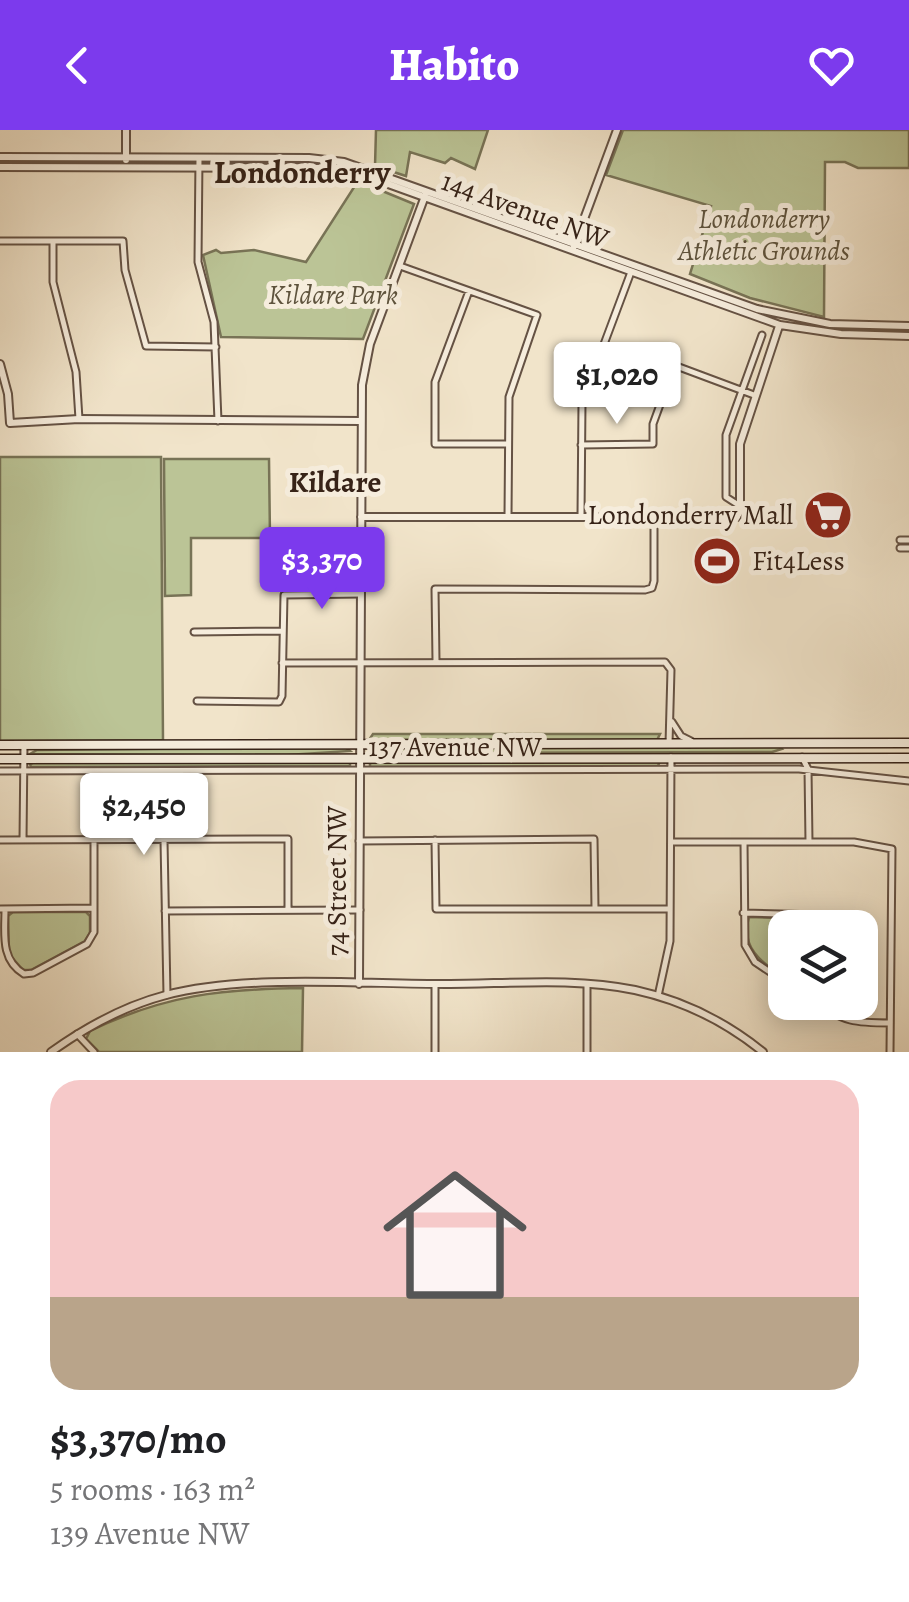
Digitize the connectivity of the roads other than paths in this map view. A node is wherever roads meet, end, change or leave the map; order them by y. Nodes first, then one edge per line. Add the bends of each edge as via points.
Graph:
1 (126, 130) edge
2 (617, 130) edge
3 (0, 158) edge
4 (126, 162) junction
5 (199, 162) junction
6 (0, 166) edge
7 (426, 193) junction
8 (0, 241) edge
9 (52, 241) junction
10 (574, 248) junction
11 (400, 266) junction
12 (632, 269) junction
13 (469, 290) junction
14 (782, 316) junction
15 (780, 325) junction
16 (909, 326) edge
17 (762, 335) dead end
18 (909, 336) edge
19 (216, 347) junction
20 (0, 364) edge
21 (740, 390) junction
22 (754, 395) junction
23 (78, 419) junction
24 (361, 420) junction
25 (218, 421) junction
26 (508, 444) junction
27 (581, 445) junction
28 (740, 506) junction
29 (508, 516) junction
30 (581, 516) junction
31 (361, 517) junction
32 (654, 517) junction
33 (909, 540) edge
34 (909, 548) edge
35 (361, 594) junction
36 (282, 631) junction
37 (194, 632) dead end
38 (361, 662) junction
39 (436, 662) junction
40 (282, 663) junction
41 (197, 701) dead end
42 (670, 718) junction
43 (361, 744) junction
44 (669, 744) junction
45 (699, 744) junction
46 (909, 744) edge
47 (0, 745) edge
48 (24, 745) junction
49 (909, 755) edge
50 (671, 757) junction
51 (802, 757) junction
52 (816, 757) junction
53 (361, 758) junction
54 (0, 759) edge
55 (24, 759) junction
56 (671, 769) junction
57 (808, 769) junction
58 (23, 770) junction
59 (360, 770) junction
60 (0, 771) edge
61 (909, 781) edge
62 (0, 840) edge
63 (23, 840) junction
64 (94, 840) junction
65 (435, 840) junction
66 (164, 841) junction
67 (360, 841) junction
68 (671, 842) junction
69 (744, 842) junction
70 (808, 842) junction
71 (94, 908) junction
72 (670, 908) junction
73 (2, 909) edge
74 (595, 909) junction
75 (288, 910) junction
76 (360, 910) junction
77 (166, 911) junction
78 (743, 913) junction
79 (768, 914) edge
80 (768, 971) edge
81 (360, 984) junction
82 (434, 984) junction
83 (587, 984) junction
84 (167, 995) junction
85 (658, 996) junction
86 (841, 1020) edge
87 (890, 1023) junction
88 (77, 1034) junction
89 (51, 1052) edge
90 (94, 1052) edge
91 (435, 1052) edge
92 (587, 1052) edge
93 (763, 1052) edge
94 (890, 1052) edge

1 - 4 street
2 - 10 street
3 - 4 street, 144 Avenue NW
4 - 5 street, 144 Avenue NW
4 - 6 street, 144 Avenue NW
5 - 7 street, 144 Avenue NW via 330,168
5 - 19 street via 198,262
7 - 10 street, 144 Avenue NW
7 - 11 street, 74 Street NW
8 - 9 street
9 - 19 street via 124,240 146,346
9 - 23 street
10 - 12 street, 144 Avenue NW
11 - 13 street
11 - 24 street, 74 Street NW via 366,357
12 - 14 street, 144 Avenue NW
12 - 15 street, 144 Avenue NW
12 - 27 street via 582,403
13 - 26 street via 536,316 508,396
13 - 26 street via 436,382 435,444
14 - 15 street
14 - 16 street, 144 Avenue NW via 842,326
15 - 18 street, 144 Avenue NW
15 - 22 street
17 - 21 street
19 - 25 street
20 - 23 street via 10,423
21 - 22 street
21 - 27 street via 673,369 652,424 654,444
21 - 28 street via 726,435 726,497
22 - 28 street via 740,444
23 - 25 street
24 - 25 street
24 - 31 street, 74 Street NW
26 - 29 street
27 - 30 street
28 - 32 street via 736,516
29 - 30 street
29 - 31 street
30 - 32 street
31 - 35 street, 74 Street NW
32 - 39 street via 652,588 435,589
33 - 34 street via 900,544
35 - 36 street via 284,595
35 - 38 street, 74 Street NW
36 - 37 street
36 - 40 street
38 - 39 street
38 - 40 street
38 - 43 street, 74 Street NW
39 - 42 street via 659,662 668,665
40 - 41 street via 282,699 276,703
42 - 44 street
42 - 45 street via 681,736
43 - 44 main road, 137 Avenue NW
43 - 48 main road, 137 Avenue NW
43 - 53 street, 74 Street NW
44 - 45 main road, 137 Avenue NW
45 - 46 main road, 137 Avenue NW
47 - 48 main road, 137 Avenue NW
48 - 55 street
49 - 52 main road, 137 Avenue NW
50 - 51 main road, 137 Avenue NW
50 - 53 main road, 137 Avenue NW
50 - 56 street
51 - 52 main road, 137 Avenue NW
51 - 57 street
52 - 57 street
53 - 55 main road, 137 Avenue NW
53 - 59 street, 74 Street NW
54 - 55 main road, 137 Avenue NW
55 - 58 street
56 - 57 street, 137 Avenue NW
56 - 59 street, 137 Avenue NW
56 - 68 street
57 - 61 street, 137 Avenue NW
57 - 70 street
58 - 59 street, 137 Avenue NW
58 - 60 street, 137 Avenue NW
58 - 63 street
59 - 67 street, 74 Street NW
62 - 63 street
63 - 64 street
64 - 66 street
64 - 71 street
65 - 67 street
65 - 74 street via 594,839
65 - 74 street via 436,910
66 - 75 street via 288,839
66 - 77 street
67 - 76 street, 74 Street NW
68 - 69 street
68 - 72 street
69 - 70 street
69 - 78 street
70 - 87 street via 892,849
71 - 73 street
71 - 73 street via 92,939 24,974 6,954
72 - 74 street
72 - 85 street
75 - 76 street
75 - 77 street
76 - 81 street, 74 Street NW
77 - 84 street
78 - 79 street
78 - 80 street via 744,940
81 - 82 street
81 - 84 street via 226,985
82 - 83 street
82 - 91 street
83 - 85 street
83 - 92 street
84 - 88 street
85 - 93 street via 712,1018
86 - 87 street
87 - 94 street
88 - 89 street
88 - 90 street

